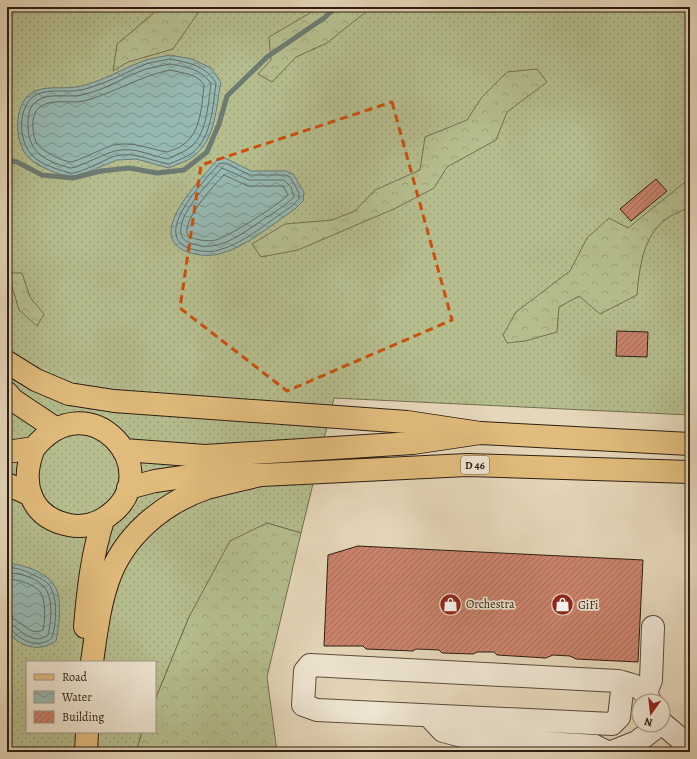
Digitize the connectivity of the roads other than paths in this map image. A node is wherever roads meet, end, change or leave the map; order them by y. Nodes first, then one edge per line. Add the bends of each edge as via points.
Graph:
1 (7, 362) edge
2 (7, 393) edge
3 (55, 428) junction
4 (480, 433) junction
5 (690, 444) edge
6 (34, 448) junction
7 (124, 450) junction
8 (7, 452) edge
9 (690, 472) edge
10 (261, 475) junction
11 (7, 484) edge
12 (128, 488) junction
13 (31, 495) junction
14 (103, 520) junction
15 (653, 627) dead end
16 (87, 661) edge
17 (92, 661) edge
18 (623, 683) junction
19 (644, 693) edge
20 (649, 693) edge
21 (429, 716) junction
22 (671, 731) edge
23 (87, 733) edge
24 (649, 733) edge
25 (690, 747) edge
26 (86, 752) edge
27 (607, 752) edge
28 (612, 752) edge

1 - 4 main road via 36,380 69,394 114,401 407,422
2 - 3 main road
3 - 6 main road via 43,436
3 - 7 main road via 70,423 86,423 101,428 114,437
4 - 5 main road
4 - 7 main road via 412,443 205,456
6 - 8 main road
6 - 13 main road via 28,463 26,479
7 - 12 main road via 130,475
9 - 10 main road, D 46 via 467,465
10 - 12 main road, D 46 via 190,476
10 - 17 main road via 207,488 167,507 137,533 119,557 108,580 98,617
11 - 13 main road
12 - 14 main road via 115,511
13 - 14 main road via 38,507 49,517 62,523 90,525
14 - 16 main road via 89,578 84,638
15 - 20 lane
18 - 19 lane via 636,685
18 - 21 lane via 619,717 612,724
18 - 21 lane via 310,665 305,671 304,706 317,710
21 - 27 lane via 443,731 470,738 595,746
22 - 25 lane
23 - 26 main road
24 - 28 lane via 637,742

